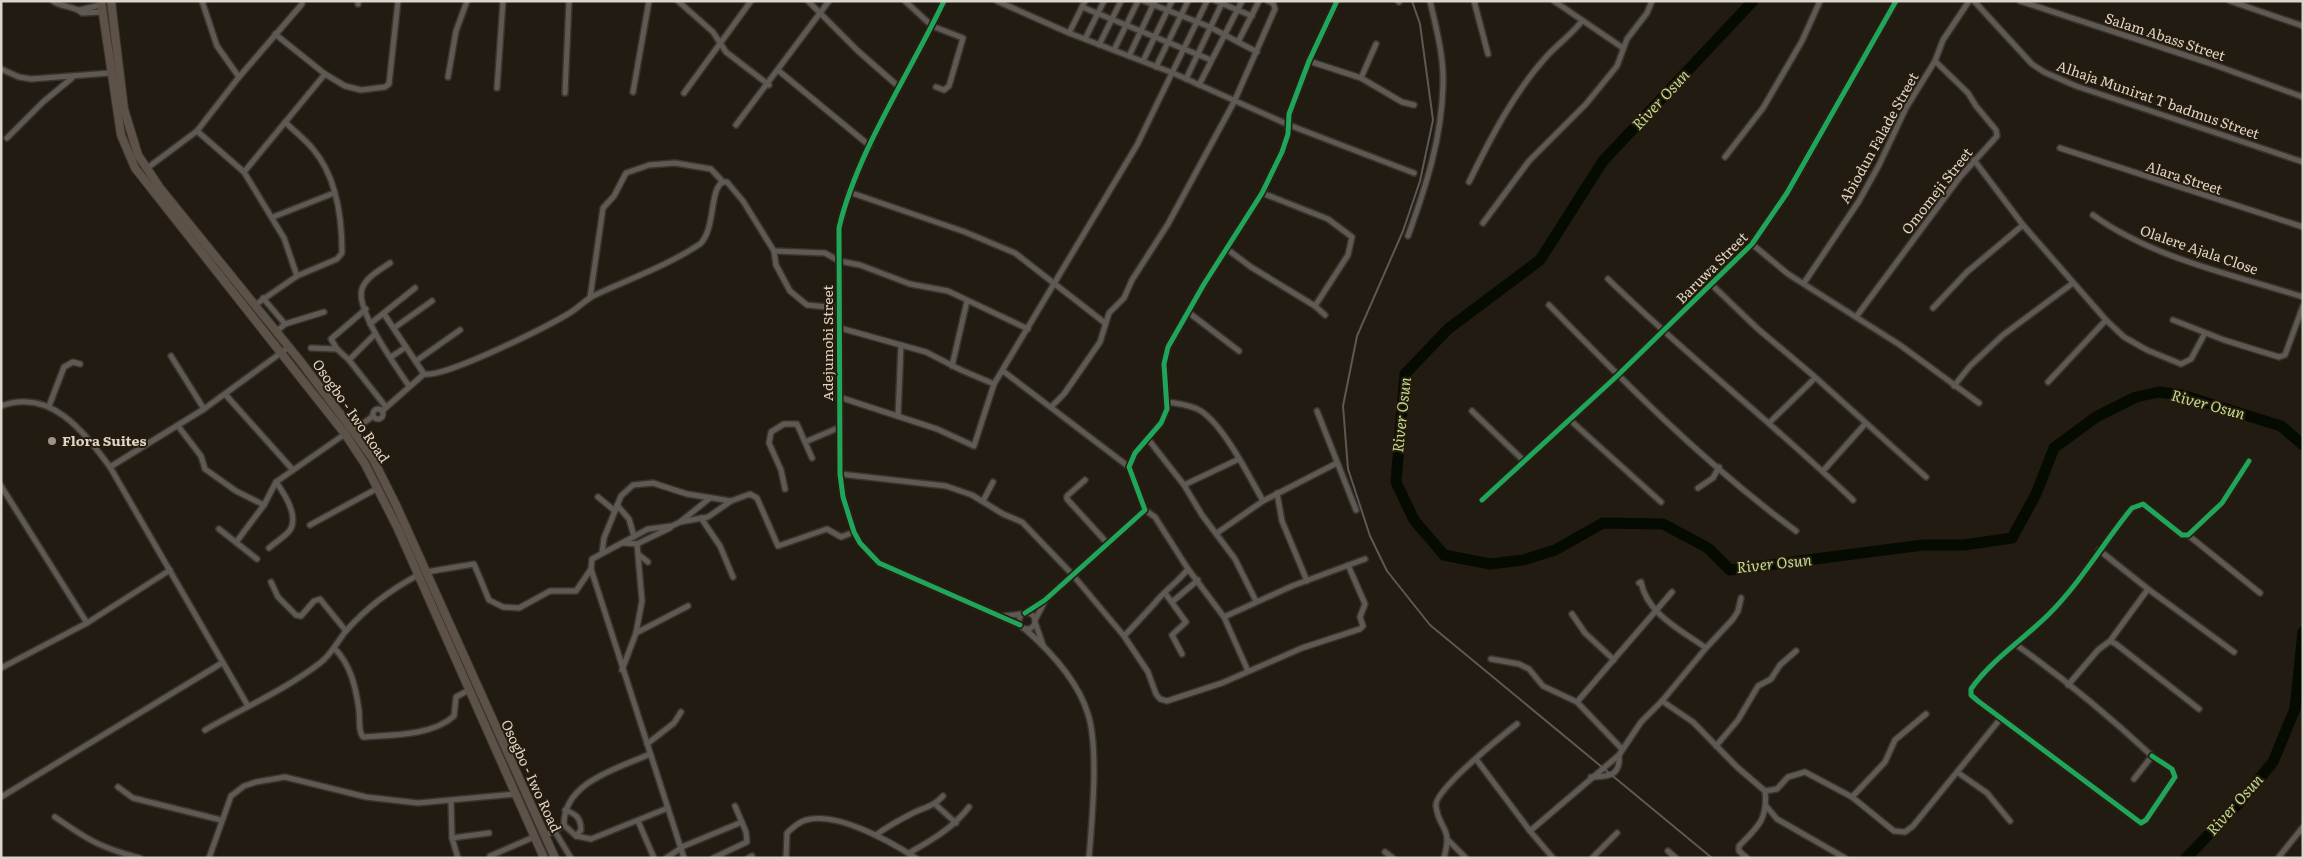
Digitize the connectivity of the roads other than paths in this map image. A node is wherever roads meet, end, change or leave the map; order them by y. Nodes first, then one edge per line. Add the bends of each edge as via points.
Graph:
1 (53, 1) edge
2 (112, 1) edge
3 (202, 1) edge
4 (398, 1) edge
5 (467, 1) edge
6 (503, 1) edge
7 (569, 1) edge
8 (648, 1) edge
9 (678, 1) edge
10 (751, 1) edge
11 (808, 1) edge
12 (830, 1) edge
13 (905, 1) edge
14 (944, 1) edge
15 (997, 1) edge
16 (1086, 1) edge
17 (1104, 1) edge
18 (1121, 1) edge
19 (1138, 1) edge
20 (1144, 1) edge
21 (1172, 1) edge
22 (1188, 1) edge
23 (1207, 1) edge
24 (1242, 1) edge
25 (1259, 1) edge
26 (1268, 1) edge
27 (1337, 1) edge
28 (1430, 1) edge
29 (1474, 1) edge
30 (1554, 1) edge
31 (1652, 1) edge
32 (1820, 1) edge
33 (1896, 1) edge
34 (1969, 1) edge
35 (1974, 1) edge
36 (2020, 1) edge
37 (2230, 1) edge
38 (1220, 2) edge
39 (1154, 3) edge
40 (302, 4) dead end
41 (101, 6) edge
42 (1082, 7) junction
43 (1168, 10) junction
44 (1237, 10) junction
45 (820, 12) junction
46 (1098, 14) junction
47 (1182, 16) junction
48 (1252, 16) junction
49 (1113, 19) junction
50 (1582, 21) junction
51 (1197, 22) junction
52 (932, 26) junction
53 (1126, 26) junction
54 (2303, 26) edge
55 (1210, 27) junction
56 (1140, 31) junction
57 (1069, 33) junction
58 (275, 34) junction
59 (1224, 34) junction
60 (1156, 35) junction
61 (1085, 39) junction
62 (1169, 42) junction
63 (1238, 42) junction
64 (719, 43) junction
65 (1099, 44) junction
66 (1376, 44) dead end
67 (1183, 48) junction
68 (1623, 48) junction
69 (1114, 50) junction
70 (1257, 52) junction
71 (1198, 54) junction
72 (1488, 54) dead end
73 (1129, 56) junction
74 (1211, 60) junction
75 (1143, 61) junction
76 (1309, 61) junction
77 (1935, 61) junction
78 (1156, 67) junction
79 (1, 69) edge
80 (779, 71) junction
81 (110, 73) junction
82 (1173, 73) junction
83 (325, 74) junction
84 (239, 77) junction
85 (448, 77) dead end
86 (72, 78) junction
87 (1361, 78) junction
88 (1186, 79) junction
89 (769, 84) junction
90 (1199, 85) junction
91 (899, 87) junction
92 (936, 87) dead end
93 (497, 88) dead end
94 (633, 92) dead end
95 (565, 93) dead end
96 (684, 93) dead end
97 (2303, 97) edge
98 (1234, 102) junction
99 (1414, 105) dead end
100 (285, 122) junction
101 (736, 125) dead end
102 (1289, 125) junction
103 (197, 131) junction
104 (7, 138) dead end
105 (870, 146) junction
106 (2060, 148) dead end
107 (1725, 157) dead end
108 (1974, 160) junction
109 (2303, 162) edge
110 (146, 169) junction
111 (244, 172) junction
112 (1414, 173) dead end
113 (723, 182) junction
114 (1469, 182) dead end
115 (849, 192) junction
116 (334, 193) junction
117 (1262, 193) junction
118 (2093, 215) dead end
119 (273, 217) junction
120 (1483, 223) dead end
121 (2024, 224) junction
122 (2303, 227) edge
123 (1408, 236) dead end
124 (1752, 244) junction
125 (1227, 249) junction
126 (774, 251) junction
127 (840, 261) junction
128 (390, 263) dead end
129 (297, 276) junction
130 (1608, 279) dead end
131 (1804, 283) junction
132 (2073, 283) junction
133 (1054, 284) junction
134 (1711, 284) junction
135 (415, 288) dead end
136 (2303, 297) edge
137 (264, 298) junction
138 (590, 298) junction
139 (432, 301) dead end
140 (967, 301) junction
141 (255, 304) junction
142 (1548, 305) dead end
143 (1315, 306) junction
144 (2303, 306) edge
145 (838, 308) junction
146 (1933, 308) dead end
147 (366, 309) junction
148 (324, 312) dead end
149 (1188, 312) junction
150 (384, 314) junction
151 (1325, 315) dead end
152 (1856, 316) junction
153 (2106, 320) junction
154 (2173, 320) dead end
155 (1105, 323) junction
156 (285, 324) junction
157 (370, 324) junction
158 (394, 328) junction
159 (840, 328) junction
160 (1028, 329) junction
161 (460, 330) dead end
162 (276, 332) junction
163 (1663, 332) junction
164 (2205, 333) junction
165 (376, 334) junction
166 (902, 345) junction
167 (289, 347) junction
168 (406, 347) junction
169 (311, 348) dead end
170 (336, 349) junction
171 (1239, 351) dead end
172 (282, 354) junction
173 (171, 356) dead end
174 (391, 357) junction
175 (349, 360) junction
176 (416, 361) junction
177 (80, 364) dead end
178 (952, 366) junction
179 (1003, 371) junction
180 (424, 374) junction
181 (1617, 376) junction
182 (1815, 378) junction
183 (2048, 382) dead end
184 (994, 384) junction
185 (409, 386) junction
186 (1954, 386) junction
187 (225, 394) junction
188 (839, 397) junction
189 (1168, 402) junction
190 (1979, 403) dead end
191 (1, 406) edge
192 (49, 406) junction
193 (1051, 407) junction
194 (204, 408) junction
195 (384, 409) junction
196 (1317, 411) dead end
197 (1472, 411) dead end
198 (898, 416) junction
199 (1570, 420) junction
200 (1769, 423) junction
201 (1865, 424) junction
202 (178, 426) junction
203 (838, 428) junction
204 (353, 431) junction
205 (345, 434) junction
206 (1148, 439) junction
207 (806, 442) junction
208 (812, 458) dead end
209 (1239, 459) junction
210 (1524, 461) junction
211 (2249, 461) dead end
212 (1337, 463) junction
213 (110, 467) junction
214 (1129, 467) junction
215 (1718, 467) junction
216 (293, 470) junction
217 (1823, 471) junction
218 (840, 474) junction
219 (1926, 477) dead end
220 (1085, 480) dead end
221 (276, 482) junction
222 (993, 482) dead end
223 (1184, 485) junction
224 (1, 487) edge
225 (378, 488) junction
226 (1698, 488) dead end
227 (785, 489) dead end
228 (1276, 493) junction
229 (598, 497) dead end
230 (710, 498) junction
231 (982, 500) junction
232 (1482, 500) dead end
233 (1853, 500) dead end
234 (731, 501) junction
235 (1263, 501) junction
236 (1661, 502) dead end
237 (264, 505) junction
238 (616, 508) junction
239 (1145, 510) junction
240 (1356, 510) dead end
241 (701, 518) junction
242 (680, 522) junction
243 (310, 525) dead end
244 (672, 526) junction
245 (219, 529) dead end
246 (1796, 531) dead end
247 (854, 532) junction
248 (1216, 533) junction
249 (2188, 535) junction
250 (634, 536) junction
251 (237, 541) junction
252 (624, 543) junction
253 (637, 544) junction
254 (1108, 544) junction
255 (415, 546) junction
256 (269, 548) dead end
257 (407, 550) junction
258 (2098, 550) junction
259 (602, 553) junction
260 (639, 555) junction
261 (257, 559) dead end
262 (1365, 559) dead end
263 (648, 562) dead end
264 (1348, 565) junction
265 (591, 569) junction
266 (1188, 569) junction
267 (170, 570) junction
268 (426, 572) junction
269 (1072, 574) junction
270 (418, 575) junction
271 (733, 577) dead end
272 (1198, 580) junction
273 (1307, 580) junction
274 (271, 582) dead end
275 (1639, 583) dead end
276 (2148, 590) junction
277 (1672, 592) dead end
278 (1165, 593) junction
279 (2260, 593) dead end
280 (1741, 598) dead end
281 (1045, 600) junction
282 (1256, 601) junction
283 (1172, 602) junction
284 (688, 606) dead end
285 (1656, 612) junction
286 (1024, 613) junction
287 (1572, 614) dead end
288 (1002, 616) junction
289 (1224, 617) junction
290 (1035, 621) junction
291 (87, 623) junction
292 (1020, 624) junction
293 (1025, 629) junction
294 (346, 631) junction
295 (636, 632) junction
296 (1124, 636) junction
297 (2110, 641) junction
298 (2015, 644) junction
299 (1044, 645) junction
300 (334, 648) junction
301 (1706, 648) junction
302 (1796, 651) dead end
303 (2234, 652) dead end
304 (1182, 654) dead end
305 (1491, 659) dead end
306 (1614, 660) junction
307 (222, 663) junction
308 (1, 668) edge
309 (622, 670) junction
310 (1248, 671) junction
311 (2068, 685) junction
312 (469, 690) junction
313 (1662, 701) junction
314 (1577, 702) junction
315 (248, 706) junction
316 (2199, 709) dead end
317 (681, 712) dead end
318 (1926, 714) dead end
319 (2001, 718) junction
320 (1516, 724) dead end
321 (205, 730) dead end
322 (647, 744) junction
323 (1716, 746) junction
324 (1622, 750) junction
325 (650, 754) junction
326 (1618, 755) junction
327 (2152, 756) junction
328 (1476, 759) junction
329 (1957, 772) junction
330 (1591, 777) junction
331 (2134, 779) dead end
332 (118, 787) dead end
333 (1765, 791) junction
334 (516, 794) junction
335 (943, 796) dead end
336 (1, 797) edge
337 (1852, 797) junction
338 (451, 801) junction
339 (936, 805) junction
340 (735, 806) dead end
341 (969, 807) dead end
342 (1766, 807) junction
343 (668, 808) junction
344 (565, 810) junction
345 (55, 818) dead end
346 (222, 820) junction
347 (638, 821) junction
348 (2010, 821) dead end
349 (742, 822) junction
350 (956, 823) junction
351 (564, 825) junction
352 (2303, 827) edge
353 (554, 830) junction
354 (1530, 831) junction
355 (489, 833) dead end
356 (1617, 833) dead end
357 (876, 835) junction
358 (2297, 835) junction
359 (544, 836) junction
360 (576, 836) junction
361 (534, 837) junction
362 (452, 838) junction
363 (2303, 838) edge
364 (1449, 841) junction
365 (681, 849) junction
366 (1668, 851) dead end
367 (1384, 852) dead end
368 (909, 853) junction
369 (490, 856) dead end
370 (140, 858) edge
371 (209, 858) edge
372 (458, 858) edge
373 (544, 858) edge
374 (555, 858) edge
375 (571, 858) edge
376 (654, 858) edge
377 (666, 858) edge
378 (684, 858) edge
379 (713, 858) edge
380 (786, 858) edge
381 (916, 858) edge
382 (1089, 858) edge
383 (1393, 858) edge
384 (1444, 858) edge
385 (1466, 858) edge
386 (1553, 858) edge
387 (1592, 858) edge
388 (1676, 858) edge
389 (1747, 858) edge
390 (1845, 858) edge
391 (2278, 858) edge

1 - 41 street via 61,7 79,10
2 - 110 main road, Osogbo - Iwo Road via 128,125
3 - 84 street via 211,34
4 - 83 street via 388,86 352,89
5 - 85 street via 456,31
6 - 93 street
7 - 95 street
8 - 94 street
9 - 64 street via 702,22
10 - 64 street
11 - 45 street
12 - 45 street
13 - 52 street
14 - 52 street, Adejumobi Street
15 - 57 street
16 - 42 street
17 - 46 street
18 - 49 street
19 - 53 street
20 - 39 street
21 - 43 street
22 - 47 street
23 - 51 street
24 - 44 street
25 - 48 street
26 - 70 street via 1275,9
27 - 76 street
28 - 123 street via 1444,83 1440,128 1431,171
29 - 72 street
30 - 50 street
31 - 68 street
32 - 107 street via 1802,41 1763,108
33 - 124 street, Baruwa Street via 1792,185
34 - 77 street, Abiodun Falade Street via 1944,40
35 - 109 street, Alhaja Munirat T badmus Street via 2032,64 2044,72 2076,86
36 - 97 street, Salam Abass Street
37 - 54 street
38 - 44 street
38 - 55 street
39 - 43 street
39 - 56 street
40 - 58 street
41 - 81 main road, Osogbo - Iwo Road
42 - 46 street
42 - 57 street
43 - 47 street
43 - 60 street
44 - 48 street
44 - 59 street
45 - 80 street
45 - 91 street via 858,52
46 - 49 street
46 - 61 street
47 - 51 street
47 - 62 street
48 - 63 street
49 - 53 street
49 - 65 street
50 - 68 street
50 - 114 street via 1530,77 1484,149
51 - 55 street
51 - 67 street
52 - 91 street, Adejumobi Street
52 - 92 street via 962,36 964,40 949,86 944,90
53 - 56 street
53 - 69 street
55 - 59 street
55 - 71 street
56 - 60 street
56 - 73 street
57 - 61 street
58 - 83 street
58 - 84 street
59 - 63 street
59 - 74 street
60 - 62 street
60 - 75 street
61 - 65 street
62 - 67 street
62 - 78 street
63 - 70 street
64 - 89 street via 726,52
64 - 96 street
65 - 69 street
66 - 87 street
67 - 71 street
67 - 82 street
68 - 120 street via 1617,66 1586,104 1529,161
69 - 73 street
70 - 98 street
71 - 74 street
71 - 88 street
73 - 75 street
74 - 90 street
75 - 78 street
76 - 87 street
76 - 102 street via 1289,114
77 - 108 street, Omomeji Street via 1960,83 1996,130 1997,136
77 - 131 street, Abiodun Falade Street via 1906,108 1863,194
78 - 82 street
79 - 86 street via 31,79
80 - 89 street
80 - 105 street
81 - 86 street
81 - 172 main road, Osogbo - Iwo Road via 121,135 135,168
82 - 88 street
82 - 133 street via 1118,177
83 - 100 street
84 - 103 street
86 - 104 street via 42,102
87 - 99 street via 1402,102
88 - 90 street
89 - 101 street
90 - 98 street
91 - 105 street, Adejumobi Street
98 - 102 street
98 - 155 street via 1168,224 1124,298 1109,313
100 - 111 street
100 - 116 street via 322,161
102 - 112 street
102 - 117 street via 1282,152
103 - 110 street
103 - 111 street
105 - 115 street, Adejumobi Street
106 - 122 street, Alara Street
108 - 121 street
108 - 152 street, Omomeji Street
110 - 141 main road, Osogbo - Iwo Road
111 - 119 street
113 - 126 street via 727,182 743,201
113 - 138 street via 716,188 706,239 648,274
113 - 138 street via 711,169 675,163 649,165 626,173 614,196 603,208
115 - 127 street, Adejumobi Street via 839,228
115 - 133 street via 992,242 1030,263
116 - 119 street
116 - 129 street via 342,253 337,259
117 - 125 street
117 - 143 street via 1328,219 1352,237 1348,255
118 - 136 street, Olalere Ajala Close via 2122,234 2160,250
119 - 129 street
121 - 132 street
121 - 146 street via 1967,272
124 - 131 street
124 - 134 street, Baruwa Street
125 - 143 street
125 - 149 street
126 - 127 street via 825,253
126 - 145 street via 776,265 790,291 807,305
127 - 140 street via 910,284 948,291
127 - 145 street, Adejumobi Street
128 - 147 street via 372,275 362,289
129 - 137 street
130 - 163 street
131 - 152 street
132 - 153 street
132 - 186 street via 2003,336 1970,366
133 - 155 street
133 - 160 street
134 - 163 street, Baruwa Street
134 - 182 street via 1758,330
135 - 150 street
137 - 141 street
137 - 156 street
138 - 180 street via 570,313 497,350 438,374
139 - 158 street
140 - 160 street
140 - 178 street
141 - 162 main road, Osogbo - Iwo Road
142 - 181 street
143 - 151 street
144 - 164 street via 2285,355 2279,358
145 - 159 street, Adejumobi Street
147 - 157 street
147 - 170 street via 331,339
148 - 156 street
149 - 171 street
149 - 189 street via 1168,347 1164,364
150 - 157 street
150 - 158 street
152 - 186 street
153 - 164 street via 2132,341 2181,364 2191,359
153 - 183 street
154 - 164 street
155 - 193 street via 1100,342 1064,394
156 - 162 street
157 - 165 street
158 - 168 street
159 - 166 street
159 - 188 street, Adejumobi Street
160 - 179 street
161 - 176 street
162 - 167 main road, Osogbo - Iwo Road
163 - 181 street, Baruwa Street
163 - 200 street
165 - 174 street
165 - 175 street
166 - 178 street via 926,352
166 - 198 street
167 - 172 street
167 - 204 main road, Osogbo - Iwo Road
168 - 174 street
168 - 176 street
169 - 170 street
170 - 175 street
172 - 187 street
172 - 205 main road, Osogbo - Iwo Road
173 - 194 street
174 - 185 street
175 - 195 street
176 - 180 street
177 - 192 street via 73,362 64,367
178 - 184 street
179 - 184 street
179 - 193 street
180 - 185 street
181 - 199 street, Baruwa Street
181 - 215 street
182 - 200 street
182 - 201 street
184 - 198 street via 974,446
185 - 195 street
186 - 190 street
187 - 194 street
187 - 216 street
188 - 198 street
188 - 203 street, Adejumobi Street
189 - 206 street via 1161,423
189 - 209 street via 1202,411
191 - 192 street via 30,401
192 - 213 street via 78,428
193 - 214 street
194 - 202 street
195 - 204 street via 381,418 373,416
196 - 212 street
197 - 210 street
199 - 210 street, Baruwa Street
199 - 236 street
200 - 217 street
201 - 217 street
201 - 219 street
202 - 213 street
202 - 237 street via 201,456 205,469 236,491
203 - 207 street
203 - 218 street, Adejumobi Street
204 - 255 main road, Osogbo - Iwo Road via 373,459
205 - 216 street
205 - 225 main road, Osogbo - Iwo Road
206 - 214 street via 1135,453
206 - 223 street
207 - 208 street
207 - 227 street via 794,423 784,424 771,432 769,443
209 - 223 street
209 - 235 street
210 - 232 street, Baruwa Street
211 - 249 street via 2222,504
212 - 228 street
212 - 240 street
213 - 267 street
214 - 239 street
215 - 226 street via 1713,478
215 - 246 street
216 - 221 street
217 - 233 street
218 - 231 street via 946,486
218 - 247 street, Adejumobi Street
220 - 254 street via 1067,499
221 - 237 street
221 - 256 street via 284,492 292,524 289,531
222 - 231 street
223 - 248 street
224 - 291 street
225 - 243 street
225 - 257 main road, Osogbo - Iwo Road
228 - 235 street
228 - 273 street via 1282,521
229 - 238 street
230 - 234 street
230 - 238 street via 645,483 627,488
230 - 242 street
231 - 269 street via 1022,522
234 - 241 street via 719,511
234 - 247 street via 750,494 757,498 778,546 827,529 842,537
235 - 248 street
237 - 251 street
238 - 250 street via 629,519
238 - 259 street via 604,538
239 - 254 street
239 - 266 street via 1155,517
241 - 242 street
241 - 271 street via 720,546
242 - 244 street
244 - 250 street via 648,529
244 - 253 street
245 - 251 street
247 - 288 street, Adejumobi Street via 879,564
248 - 282 street via 1235,559
249 - 258 street via 2182,535 2143,504 2132,508
249 - 279 street
250 - 252 street
251 - 261 street
252 - 253 street
252 - 259 street
253 - 260 street
254 - 269 street
255 - 257 main road
255 - 268 main road, Osogbo - Iwo Road
257 - 270 main road, Osogbo - Iwo Road
258 - 276 street
258 - 298 street via 2050,614
259 - 265 street via 592,559
260 - 263 street
260 - 295 street via 642,601
262 - 264 street
264 - 273 street
264 - 310 street via 1365,604 1360,616 1360,629 1302,648
265 - 268 street via 576,591 550,591 520,608 503,607 490,600 474,564
265 - 309 street
266 - 272 street
266 - 278 street
267 - 291 street
267 - 307 street
268 - 359 main road, Osogbo - Iwo Road
269 - 281 street
269 - 296 street
270 - 294 street via 398,586
270 - 312 main road, Osogbo - Iwo Road
272 - 283 street
272 - 289 street
273 - 282 street
274 - 294 street via 278,597 296,615 301,616 314,600 320,599
275 - 285 street
276 - 297 street
276 - 303 street
277 - 285 street
278 - 283 street
278 - 296 street
280 - 301 street via 1738,612
281 - 286 street
281 - 290 street
282 - 289 street
283 - 304 street via 1186,622 1172,635
284 - 295 street
285 - 301 street
285 - 306 street
286 - 288 street
286 - 290 street via 1033,615
286 - 292 street
287 - 306 street via 1585,634
288 - 292 street, Adejumobi Street
289 - 310 street
290 - 293 street via 1032,628
290 - 299 street
291 - 308 street
292 - 293 street
293 - 299 street
294 - 300 street
295 - 309 street
296 - 310 street via 1148,672 1160,699 1172,700
297 - 311 street
297 - 316 street
298 - 311 street
298 - 319 street via 1971,689 1971,696
299 - 382 street via 1073,682 1091,725 1093,768
300 - 312 street via 347,664 363,738 404,733 448,722 454,716 456,697
300 - 315 street via 322,662 291,683
301 - 313 street
302 - 323 street via 1780,665 1771,679 1758,686 1738,720
305 - 314 street via 1519,664 1543,686
306 - 314 street
307 - 315 street
307 - 336 street
309 - 322 street
311 - 327 street
312 - 334 main road, Osogbo - Iwo Road
313 - 323 street via 1693,722
313 - 324 street via 1641,722
314 - 324 street
315 - 321 street
317 - 322 street via 674,723
318 - 337 street via 1895,740 1885,762
319 - 327 street via 2141,823 2175,777 2172,769
319 - 329 street
320 - 328 street
322 - 325 street
323 - 333 street
324 - 326 street
325 - 343 street
325 - 344 street via 586,784
326 - 330 street
326 - 330 street via 1618,769 1613,774 1607,778
327 - 331 street
328 - 354 street
328 - 364 street via 1450,782 1436,801
329 - 337 street via 1905,832 1894,831
329 - 348 street via 1987,793
330 - 354 street
332 - 346 street via 133,798
333 - 337 street via 1777,789 1788,777 1806,772
333 - 342 street
334 - 338 street
334 - 361 main road, Osogbo - Iwo Road
335 - 339 street
338 - 346 street via 418,802 366,797 285,777 244,786 231,796
338 - 362 street
339 - 350 street
339 - 357 street via 917,811
340 - 349 street
341 - 350 street
342 - 389 street via 1757,828 1740,846 1741,853
342 - 390 street via 1777,818
343 - 347 street
343 - 365 street
344 - 351 street
344 - 360 street via 573,812 579,820 581,830
345 - 370 street via 92,842
346 - 371 street
347 - 360 street via 591,839
347 - 376 street
349 - 365 street
349 - 379 street via 747,842
350 - 368 street
351 - 353 street
351 - 360 street
352 - 358 street
353 - 359 street
353 - 375 street
354 - 386 street
355 - 362 street
356 - 387 street
357 - 368 street
357 - 380 street via 826,818 804,820 787,833
358 - 363 street
358 - 391 street
359 - 374 main road, Osogbo - Iwo Road
361 - 369 street
361 - 373 main road, Osogbo - Iwo Road
362 - 372 street
364 - 384 street
364 - 385 street
365 - 377 street
365 - 378 street
366 - 388 street
367 - 383 street
368 - 381 street

